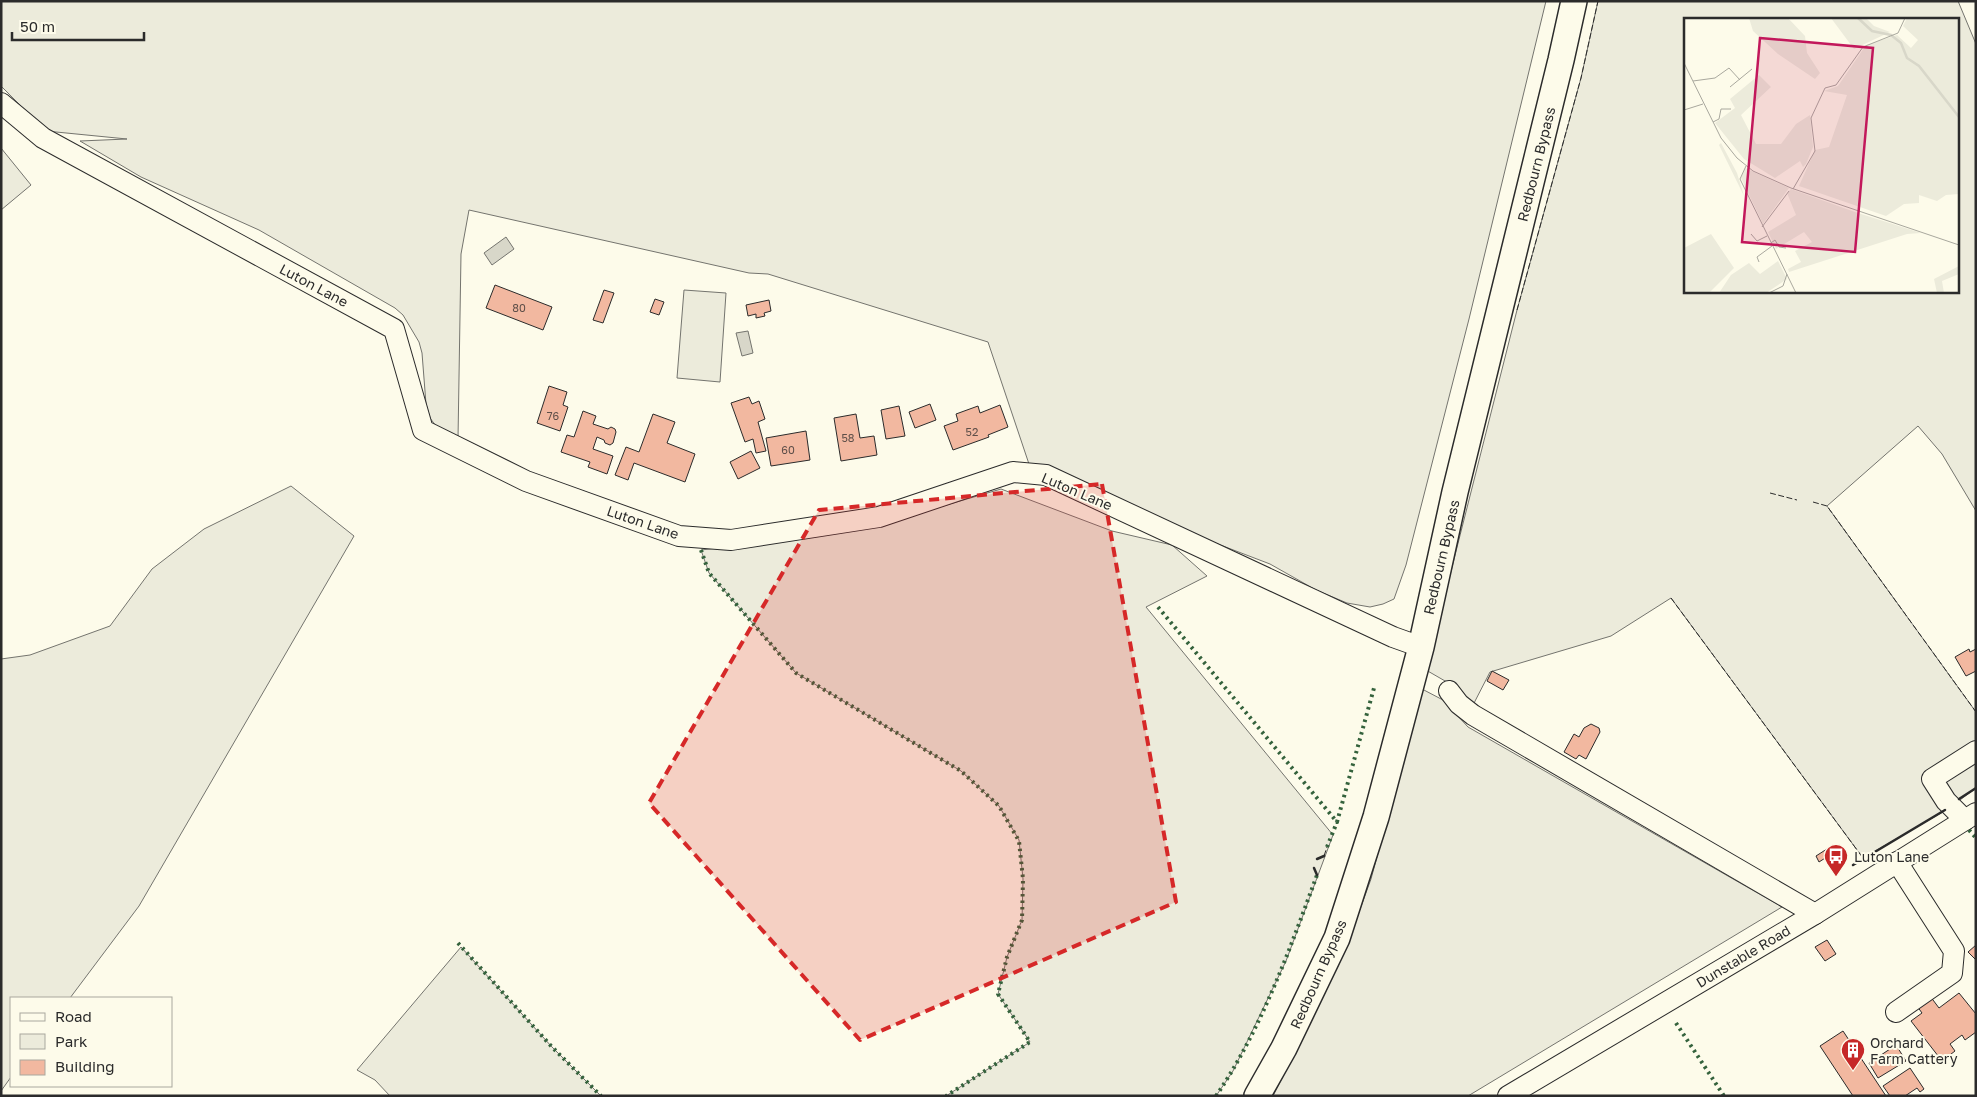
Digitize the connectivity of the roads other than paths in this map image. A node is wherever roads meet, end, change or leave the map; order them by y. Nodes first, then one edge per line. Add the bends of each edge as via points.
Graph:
1 (1574, 1) edge
2 (1, 103) edge
3 (1421, 647) junction
4 (1449, 691) dead end
5 (1976, 751) edge
6 (1970, 816) edge
7 (1897, 862) junction
8 (1815, 914) junction
9 (1896, 1012) dead end
10 (1257, 1096) edge
11 (1508, 1096) edge

1 - 3 main road, Redbourn Bypass
2 - 3 street, Luton Lane via 43,138 394,329 423,430 526,481 679,536 731,540 879,517 1013,472 1046,475 1393,637
3 - 10 main road, Redbourn Bypass via 1376,817 1337,938
4 - 8 street via 1473,715
5 - 6 street via 1932,779 1946,801
6 - 7 street, Dunstable Road
7 - 8 street, Dunstable Road
7 - 9 street via 1954,951 1952,973
8 - 11 street, Dunstable Road

